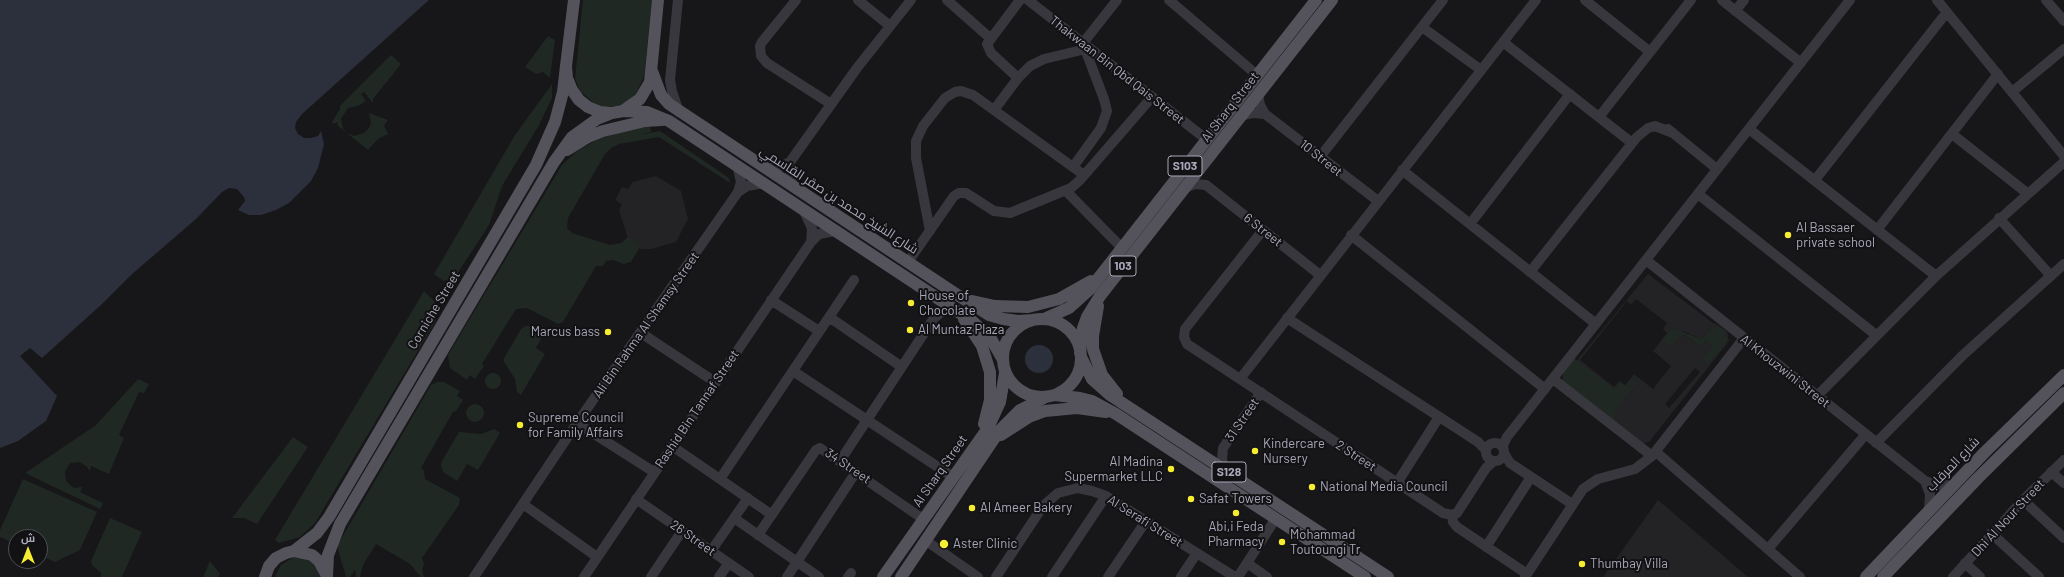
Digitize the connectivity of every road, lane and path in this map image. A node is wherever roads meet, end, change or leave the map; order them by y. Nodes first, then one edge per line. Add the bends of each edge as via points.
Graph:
1 (574, 0) edge
2 (678, 0) edge
3 (796, 0) edge
4 (858, 0) edge
5 (911, 0) edge
6 (946, 0) edge
7 (1020, 0) edge
8 (1028, 0) edge
9 (1117, 0) edge
10 (1169, 0) edge
11 (1316, 0) edge
12 (1332, 0) edge
13 (1443, 0) edge
14 (1536, 0) edge
15 (1585, 0) edge
16 (1691, 0) edge
17 (1722, 0) edge
18 (1744, 0) edge
19 (1850, 0) edge
20 (1937, 0) edge
21 (2046, 0) edge
22 (658, 1) edge
23 (1736, 11) junction
24 (1947, 12) junction
25 (2064, 21) edge
26 (890, 26) junction
27 (1422, 27) junction
28 (990, 38) junction
29 (1503, 42) junction
30 (1086, 47) junction
31 (2064, 49) edge
32 (1650, 52) junction
33 (1801, 63) junction
34 (566, 66) junction
35 (1481, 70) junction
36 (652, 72) junction
37 (1998, 74) junction
38 (1257, 75) junction
39 (1018, 78) junction
40 (2012, 92) junction
41 (1258, 94) junction
42 (1570, 94) junction
43 (1152, 97) junction
44 (1239, 97) junction
45 (831, 104) junction
46 (994, 110) junction
47 (617, 112) junction
48 (679, 112) junction
49 (1265, 114) junction
50 (1240, 117) junction
51 (1599, 117) junction
52 (669, 121) junction
53 (1749, 129) junction
54 (1952, 134) junction
55 (1206, 140) junction
56 (1635, 140) junction
57 (2064, 156) edge
58 (1320, 157) junction
59 (554, 162) junction
60 (790, 162) junction
61 (2064, 162) edge
62 (737, 165) junction
63 (1202, 165) junction
64 (1073, 167) junction
65 (765, 168) junction
66 (1717, 169) junction
67 (1402, 170) junction
68 (1084, 175) junction
69 (1815, 180) junction
70 (764, 183) junction
71 (1206, 185) junction
72 (793, 187) junction
73 (1184, 188) junction
74 (1066, 191) junction
75 (738, 192) junction
76 (2028, 193) junction
77 (1698, 194) junction
78 (1378, 202) junction
79 (803, 209) junction
80 (1999, 218) junction
81 (1470, 224) junction
82 (1263, 230) junction
83 (1877, 230) junction
84 (836, 231) junction
85 (930, 231) junction
86 (1351, 235) junction
87 (811, 242) junction
88 (1121, 247) junction
89 (1646, 260) junction
90 (908, 262) junction
91 (2064, 264) edge
92 (1530, 272) junction
93 (1320, 275) junction
94 (1936, 276) junction
95 (2051, 276) junction
96 (1098, 278) junction
97 (854, 280) dead end
98 (933, 295) junction
99 (1100, 296) junction
100 (962, 298) junction
101 (771, 300) junction
102 (956, 310) junction
103 (829, 317) junction
104 (934, 318) junction
105 (1287, 318) junction
106 (1038, 320) junction
107 (1596, 324) junction
108 (820, 331) junction
109 (641, 333) junction
110 (1876, 335) junction
111 (1744, 338) junction
112 (1080, 355) junction
113 (1002, 358) junction
114 (902, 367) junction
115 (793, 371) junction
116 (1005, 373) junction
117 (2064, 375) edge
118 (1240, 379) junction
119 (1553, 379) junction
120 (715, 382) junction
121 (1544, 389) junction
122 (1260, 392) junction
123 (2063, 395) edge
124 (1050, 396) junction
125 (1817, 396) junction
126 (1125, 404) junction
127 (1116, 414) junction
128 (1439, 417) junction
129 (867, 420) junction
130 (577, 423) junction
131 (1866, 434) junction
132 (980, 439) junction
133 (992, 442) junction
134 (1876, 443) junction
135 (672, 446) junction
136 (1223, 448) junction
137 (1495, 452) junction
138 (1654, 454) junction
139 (1203, 455) junction
140 (2064, 460) edge
141 (840, 461) junction
142 (1224, 469) junction
143 (654, 472) junction
144 (856, 472) junction
145 (2051, 472) junction
146 (953, 477) junction
147 (1531, 477) junction
148 (720, 479) junction
149 (1925, 481) junction
150 (1955, 482) junction
151 (1397, 483) junction
152 (2064, 483) edge
153 (1106, 496) junction
154 (748, 498) junction
155 (636, 499) junction
156 (2023, 500) junction
157 (523, 504) junction
158 (1572, 504) junction
159 (1929, 509) junction
160 (772, 515) junction
161 (1452, 515) junction
162 (734, 518) junction
163 (1276, 518) junction
164 (923, 519) junction
165 (1146, 521) junction
166 (682, 531) junction
167 (1991, 533) junction
168 (758, 535) junction
169 (2064, 538) edge
170 (925, 540) junction
171 (1486, 547) junction
172 (1768, 549) junction
173 (294, 551) junction
174 (711, 551) junction
175 (1197, 553) junction
176 (597, 557) junction
177 (797, 562) junction
178 (729, 563) junction
179 (1965, 563) junction
180 (1247, 564) junction
181 (1362, 575) edge
182 (1526, 575) edge
183 (265, 577) edge
184 (327, 577) edge
185 (474, 577) edge
186 (584, 577) edge
187 (651, 577) edge
188 (719, 577) edge
189 (749, 577) edge
190 (787, 577) edge
191 (819, 577) edge
192 (883, 577) edge
193 (901, 577) edge
194 (978, 577) edge
195 (996, 577) edge
196 (1052, 577) edge
197 (1108, 577) edge
198 (1181, 577) edge
199 (1234, 577) edge
200 (1238, 577) edge
201 (1267, 577) edge
202 (1379, 577) edge
203 (1388, 577) edge
204 (1800, 577) edge
205 (1866, 577) edge
206 (1883, 577) edge
207 (1953, 577) edge
208 (1980, 577) edge
209 (2039, 577) edge

1 - 34 main road, Corniche Street
2 - 48 street via 670,80
3 - 45 street via 762,42 761,56 767,63
4 - 26 street
5 - 26 street
6 - 28 street
7 - 28 street
8 - 30 street, Thakwaan Bin Qbd Qais Street
9 - 30 street
10 - 38 street
11 - 38 main road, Al Sharq Street / S103
12 - 41 main road, Al Sharq Street / S103
13 - 27 street
14 - 29 street
15 - 32 street
16 - 32 street
17 - 23 street
18 - 23 street
19 - 33 street
20 - 24 street
21 - 25 street
22 - 36 main road
23 - 33 street
24 - 37 street
24 - 69 street
26 - 45 street
27 - 35 street
27 - 58 street
28 - 39 street via 987,44 988,51
29 - 35 street
29 - 42 street
30 - 39 street via 1037,62
30 - 43 street, Thakwaan Bin Qbd Qais Street
30 - 64 street via 1107,111 1101,128
31 - 40 street
32 - 51 street
33 - 53 street
34 - 47 main road, شارع الشيخ محمد بن صقر القاسمي via 567,78 579,100 600,112
34 - 173 main road, Corniche Street via 563,92 555,122 536,165 329,517 317,533
35 - 67 street
36 - 47 main road via 648,86 640,99
36 - 48 main road, شارع الشيخ محمد بن صقر القاسمي via 661,95
37 - 40 street
37 - 54 street
38 - 44 main road, Al Sharq Street / S103
39 - 46 street
40 - 57 street
41 - 49 street
41 - 50 main road, Al Sharq Street / S103
42 - 51 street
42 - 81 street
43 - 55 street, Thakwaan Bin Qbd Qais Street
43 - 68 street
44 - 50 main road via 1232,112 1234,117
44 - 55 main road, Al Sharq Street / S103
45 - 60 street
46 - 64 street
46 - 85 street via 973,95 956,92 945,98 919,133 915,149 916,158
47 - 52 main road, شارع الشيخ محمد بن صقر القاسمي via 647,112
47 - 59 main road via 591,123 572,137
48 - 65 main road, شارع الشيخ محمد بن صقر القاسمي
49 - 50 street via 1253,113
49 - 58 street, 10 Street
50 - 63 main road, Al Sharq Street / S103
51 - 56 street
52 - 59 main road via 645,121 603,131 576,143
52 - 62 main road, شارع الشيخ محمد بن صقر القاسمي
53 - 66 street
53 - 69 street
54 - 76 street
54 - 83 street
55 - 88 main road, Al Sharq Street / S103
56 - 66 street via 1648,128 1655,126 1673,134
56 - 92 street
58 - 78 street, 10 Street
59 - 184 main road via 340,524 330,549
60 - 65 street via 778,168
60 - 72 street
61 - 76 street
62 - 70 main road, شارع الشيخ محمد بن صقر القاسمي
62 - 75 street via 741,182
63 - 71 street
63 - 73 main road, Al Sharq Street / S103
64 - 68 street
65 - 72 main road, شارع الشيخ محمد بن صقر القاسمي
66 - 77 street
67 - 78 street
67 - 81 street
68 - 74 street
69 - 83 street
70 - 75 street via 747,186
70 - 79 main road, شارع الشيخ محمد بن صقر القاسمي
71 - 73 street via 1194,184
71 - 82 street, 6 Street
72 - 90 main road, شارع الشيخ محمد بن صقر القاسمي
73 - 99 main road, Al Sharq Street / 103
74 - 85 street via 1010,212 994,211 966,193 959,193 954,196
74 - 88 street
75 - 109 street, Ali Bin Rahma Al Shamsy Street
76 - 80 street
77 - 89 street
77 - 110 street
78 - 86 street
79 - 84 main road, شارع الشيخ محمد بن صقر القاسمي
79 - 87 street via 808,214 812,228
80 - 94 street
80 - 95 street
81 - 92 street
82 - 93 street, 6 Street
82 - 118 street, 2 Street via 1188,325 1184,337 1190,347
83 - 94 street
84 - 87 street, Rashid Bin Tannaf Street via 819,234
84 - 98 main road, شارع الشيخ محمد بن صقر القاسمي
85 - 90 street
86 - 93 street
86 - 121 street
87 - 101 street, Rashid Bin Tannaf Street
88 - 96 main road, Al Sharq Street / S103
89 - 107 street
89 - 111 street, Al Khouzwini Street
90 - 100 main road, شارع الشيخ محمد بن صقر القاسمي
91 - 95 street
92 - 107 street
93 - 105 street
94 - 110 street
95 - 134 street via 1968,351
96 - 100 main road via 1059,299 1028,307 995,306
96 - 106 main road, Al Sharq Street / S103 via 1069,308
97 - 103 street
98 - 102 main road, شارع الشيخ محمد بن صقر القاسمي
98 - 104 street via 936,307
99 - 112 main road, Al Sharq Street / 103 via 1085,322
99 - 126 main road via 1093,349 1102,375
100 - 106 main road, شارع الشيخ محمد بن صقر القاسمي via 989,315 1003,320
101 - 108 street
101 - 120 street, Rashid Bin Tannaf Street
102 - 104 street via 943,311
102 - 113 main road, شارع الشيخ محمد بن صقر القاسمي via 986,333
102 - 132 main road via 982,346 990,372 990,400
103 - 108 street
103 - 114 street
104 - 114 street
105 - 118 street
105 - 128 street
106 - 112 main road via 1064,326 1077,342
106 - 113 main road via 1014,330 1008,338
107 - 119 street
108 - 115 street
109 - 120 street
109 - 130 street, Ali Bin Rahma Al Shamsy Street
110 - 125 street
111 - 125 street, Al Khouzwini Street
111 - 138 street
112 - 124 main road via 1078,371 1071,384
112 - 126 main road, S128 via 1092,379 1100,388
113 - 116 main road
114 - 129 street
115 - 129 street
115 - 148 street
116 - 124 main road via 1017,389 1035,397
116 - 132 main road, Al Sharq Street via 1000,402
117 - 150 main road, شارع المرقاب
118 - 122 street, 2 Street
119 - 121 street
119 - 138 street
120 - 135 street, Rashid Bin Tannaf Street
121 - 137 street
122 - 136 street, 31 Street
122 - 151 street, 2 Street
123 - 206 main road via 1947,509
124 - 127 main road, S128 via 1080,398
124 - 133 main road, Al Sharq Street via 1026,407 1009,419
125 - 131 street, Al Khouzwini Street
126 - 139 main road, S128
127 - 133 main road via 1076,408 1045,411 1029,417
127 - 163 main road, S128
128 - 137 street
128 - 151 street
129 - 141 street
129 - 146 street
130 - 143 street
130 - 157 street, Ali Bin Rahma Al Shamsy Street
131 - 134 street, Al Khouzwini Street
131 - 172 street
132 - 146 main road, Al Sharq Street
133 - 170 main road, Al Sharq Street
134 - 149 street, Al Khouzwini Street
135 - 143 street, Rashid Bin Tannaf Street
135 - 148 street
136 - 139 street, 31 Street via 1214,454
136 - 142 street, 31 Street
137 - 147 street
137 - 161 street via 1457,513
138 - 158 street via 1635,468 1590,483
138 - 172 street
139 - 142 main road, S128
140 - 145 street, Dhi Al Nour Street
141 - 144 street, 34 Street
141 - 160 street, 34 Street via 824,449 818,449
142 - 203 main road, S128
143 - 155 street, Rashid Bin Tannaf Street
144 - 164 street, 34 Street
144 - 177 street
145 - 152 street
145 - 156 street, Dhi Al Nour Street
146 - 164 main road, Al Sharq Street
147 - 158 street
147 - 171 street
148 - 154 street
149 - 150 street, Al Khouzwini Street via 1940,486
149 - 159 street via 1930,494
150 - 159 main road, شارع المرقاب
151 - 161 street, 2 Street via 1446,515
153 - 165 street, Al Serafi Street
153 - 195 street, Al Serafi Street via 1078,488 1050,499
153 - 196 street
154 - 160 street
154 - 162 street
155 - 166 street, 26 Street
155 - 176 street, Rashid Bin Tannaf Street
156 - 167 street, Dhi Al Nour Street
156 - 169 street
157 - 176 street
157 - 185 street, Ali Bin Rahma Al Shamsy Street
158 - 182 street
159 - 205 main road, شارع المرقاب
160 - 168 street, 34 Street
161 - 171 street via 1457,527
162 - 168 street
162 - 174 street
163 - 180 street
163 - 181 main road, S128
164 - 192 main road, Al Sharq Street
165 - 175 street, Al Serafi Street
165 - 197 street
166 - 174 street, 26 Street
166 - 187 street
167 - 179 street, Dhi Al Nour Street
167 - 209 street
168 - 177 street
170 - 193 main road, Al Sharq Street
170 - 194 street
171 - 182 street
172 - 204 street
173 - 183 main road, Corniche Street via 276,558 269,566
173 - 184 main road via 312,555 325,568
174 - 178 street, 26 Street
175 - 198 street
175 - 199 street, Al Serafi Street
176 - 186 street, Rashid Bin Tannaf Street
177 - 190 street
177 - 191 street
178 - 188 street
178 - 189 street, 26 Street
179 - 207 street, Dhi Al Nour Street
179 - 208 street
180 - 200 street
180 - 201 street
181 - 202 main road via 1364,569

